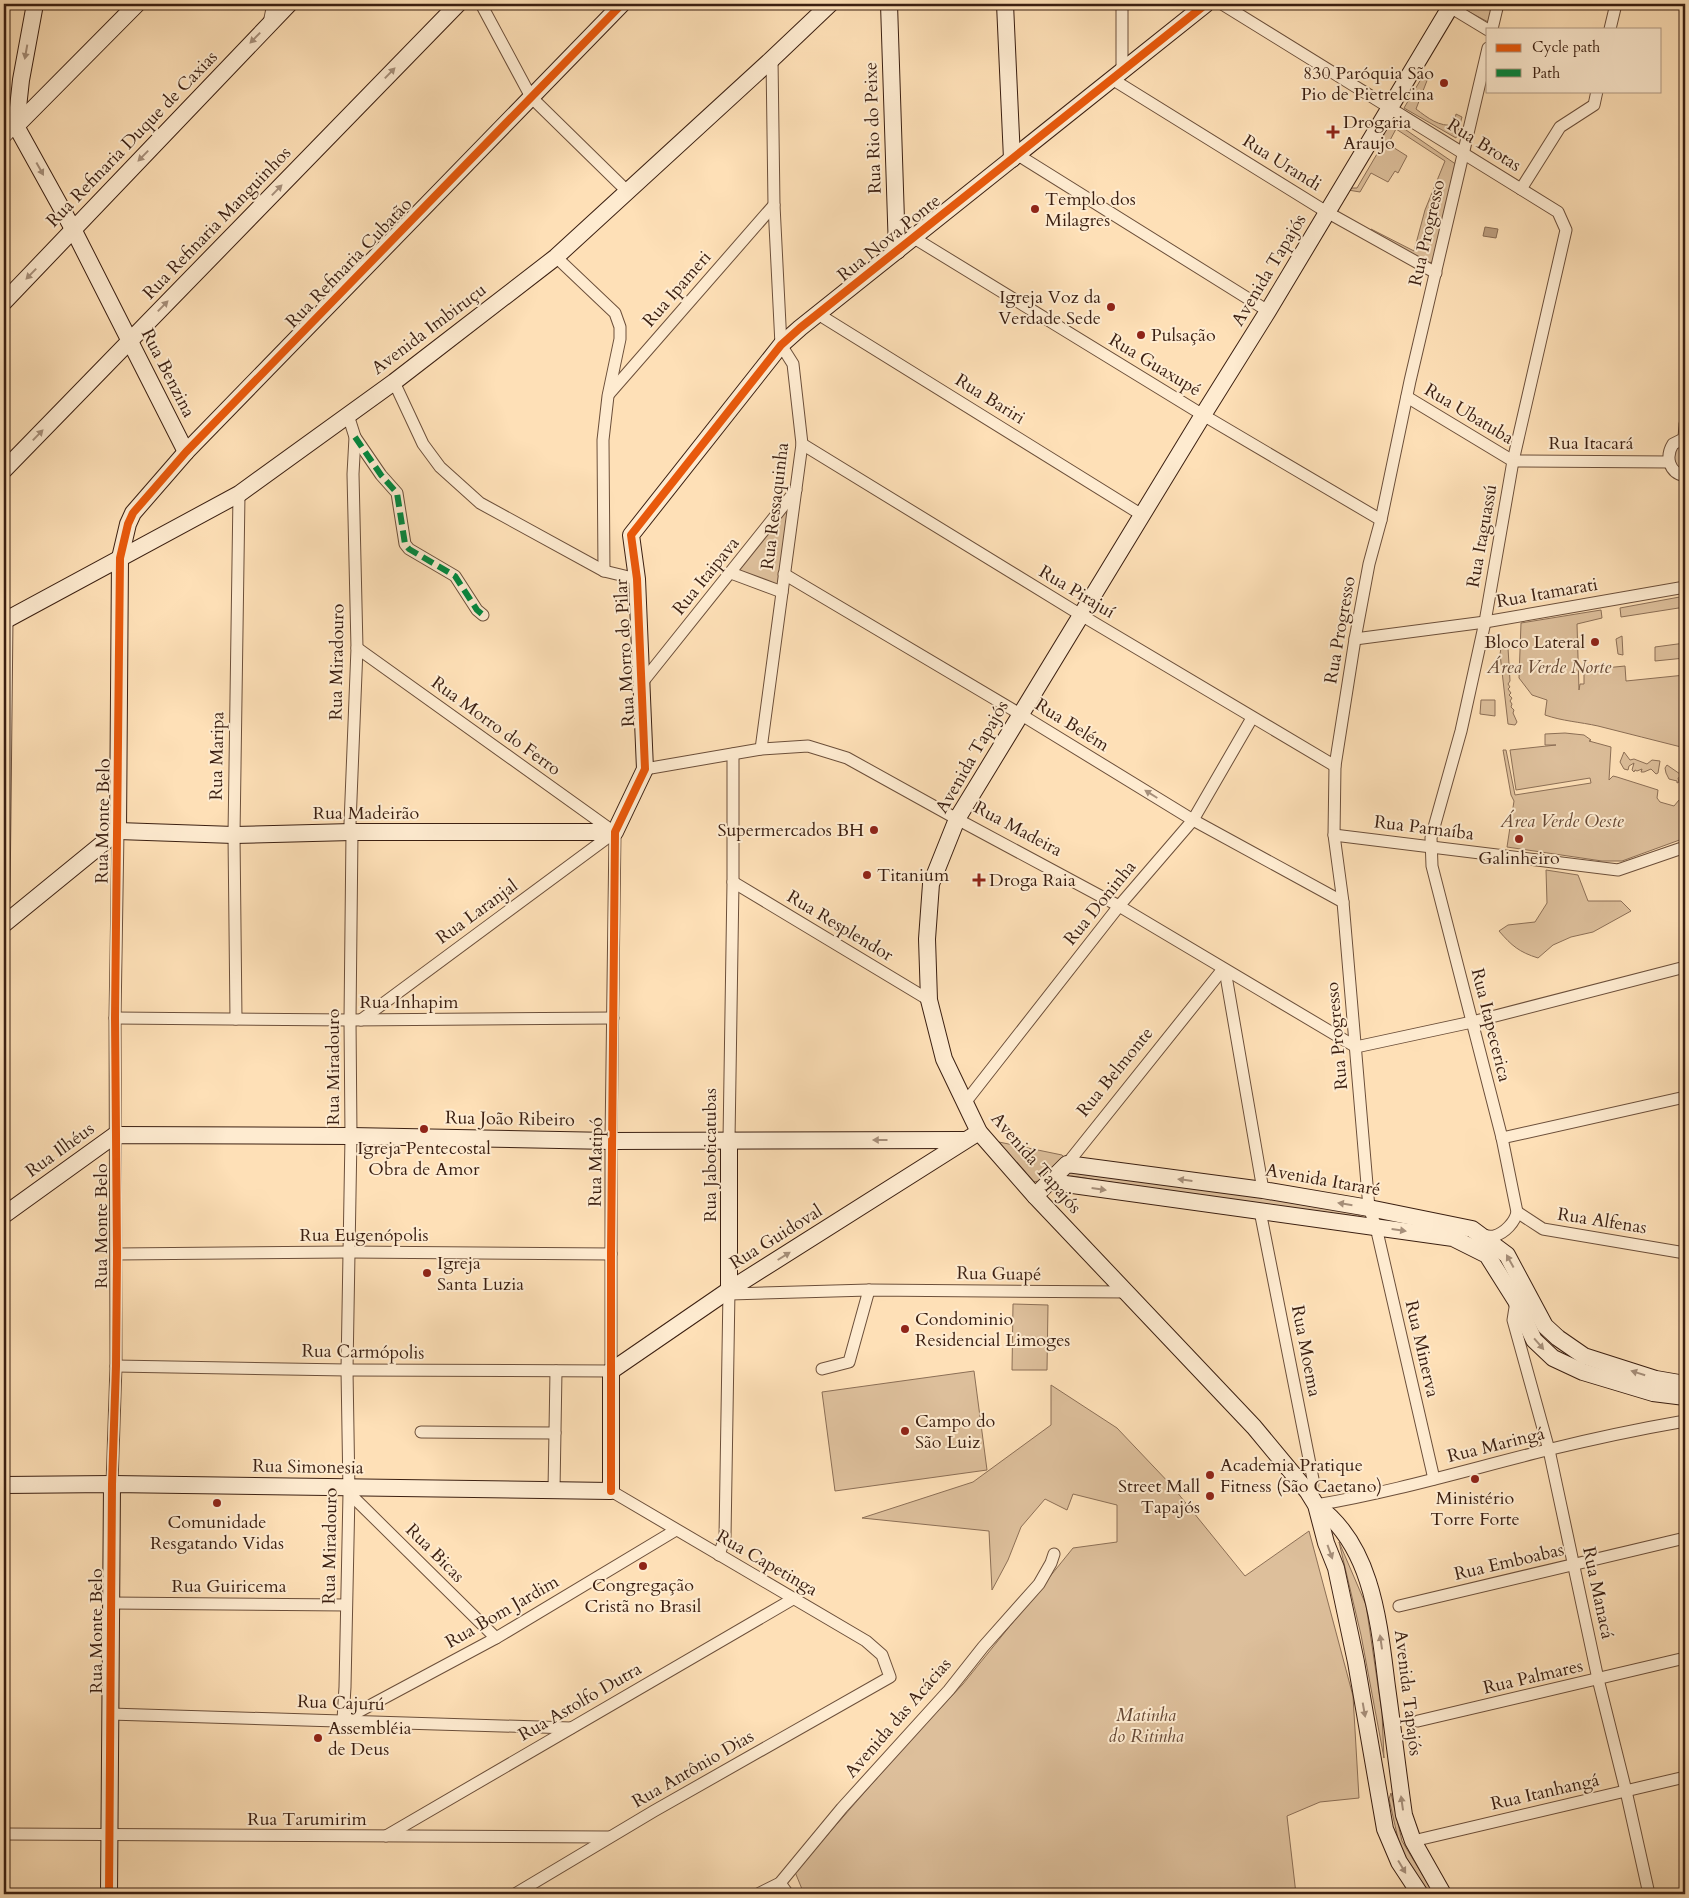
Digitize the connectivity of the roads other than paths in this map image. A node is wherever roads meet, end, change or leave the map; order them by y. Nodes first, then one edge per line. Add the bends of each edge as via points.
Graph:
1 (35, 4) edge
2 (137, 4) edge
3 (273, 4) edge
4 (289, 4) edge
5 (458, 4) edge
6 (481, 4) edge
7 (622, 4) edge
8 (830, 4) edge
9 (889, 4) edge
10 (1005, 4) edge
11 (1122, 4) edge
12 (1206, 4) edge
13 (1222, 4) edge
14 (1498, 4) edge
15 (1616, 4) edge
16 (1449, 5) edge
17 (269, 23) junction
18 (1492, 28) edge
19 (1610, 28) edge
20 (1486, 29) edge
21 (1486, 56) edge
22 (772, 59) junction
23 (1117, 75) junction
24 (1597, 92) edge
25 (531, 97) junction
26 (1390, 108) junction
27 (16, 126) junction
28 (4, 138) edge
29 (1463, 153) junction
30 (1015, 157) junction
31 (1521, 189) junction
32 (628, 192) junction
33 (774, 204) junction
34 (1328, 212) junction
35 (73, 229) junction
36 (1566, 230) joint
37 (914, 238) junction
38 (897, 251) junction
39 (556, 257) junction
40 (1436, 273) junction
41 (4, 302) edge
42 (1268, 311) junction
43 (818, 314) junction
44 (129, 341) junction
45 (782, 345) junction
46 (394, 382) junction
47 (608, 396) junction
48 (1407, 397) junction
49 (348, 415) junction
50 (1203, 415) junction
51 (1685, 424) edge
52 (355, 437) junction
53 (1685, 438) edge
54 (802, 444) junction
55 (186, 452) junction
56 (1513, 461) junction
57 (1669, 462) junction
58 (4, 470) edge
59 (1685, 476) edge
60 (797, 489) junction
61 (239, 494) junction
62 (1142, 515) junction
63 (1381, 520) junction
64 (631, 535) joint
65 (120, 558) junction
66 (604, 570) junction
67 (732, 573) junction
68 (784, 574) junction
69 (637, 579) junction
70 (1685, 587) edge
71 (782, 592) junction
72 (483, 615) dead end
73 (1081, 615) junction
74 (5, 620) edge
75 (1485, 622) junction
76 (1355, 638) junction
77 (357, 648) junction
78 (641, 684) junction
79 (1020, 714) junction
80 (1252, 718) junction
81 (761, 749) junction
82 (732, 754) junction
83 (1335, 766) junction
84 (645, 769) junction
85 (957, 819) junction
86 (1193, 820) junction
87 (118, 831) junction
88 (352, 832) junction
89 (615, 832) junction
90 (234, 835) junction
91 (1334, 835) junction
92 (1431, 847) junction
93 (1685, 847) edge
94 (733, 882) junction
95 (4, 901) edge
96 (1343, 902) junction
97 (1119, 906) junction
98 (4, 924) edge
99 (1685, 967) edge
100 (1224, 969) junction
101 (929, 1000) junction
102 (115, 1018) junction
103 (613, 1018) junction
104 (236, 1019) junction
105 (355, 1020) junction
106 (1472, 1022) junction
107 (1356, 1047) junction
108 (1685, 1098) edge
109 (964, 1104) junction
110 (979, 1132) junction
111 (115, 1135) junction
112 (351, 1136) junction
113 (1502, 1138) junction
114 (730, 1140) junction
115 (914, 1140) junction
116 (964, 1140) junction
117 (611, 1141) junction
118 (1067, 1164) junction
119 (919, 1169) junction
120 (1051, 1182) junction
121 (1263, 1190) junction
122 (1035, 1196) junction
123 (1369, 1208) junction
124 (1260, 1211) junction
125 (1517, 1212) junction
126 (4, 1215) edge
127 (1376, 1227) junction
128 (1482, 1235) junction
129 (348, 1252) junction
130 (1685, 1253) edge
131 (117, 1254) junction
132 (610, 1254) junction
133 (869, 1290) junction
134 (729, 1292) junction
135 (1128, 1292) junction
136 (1516, 1301) junction
137 (116, 1366) junction
138 (822, 1369) dead end
139 (347, 1370) junction
140 (556, 1371) junction
141 (611, 1371) junction
142 (1685, 1384) edge
143 (1685, 1397) edge
144 (1685, 1421) edge
145 (421, 1432) dead end
146 (556, 1433) junction
147 (1549, 1450) junction
148 (1434, 1479) junction
149 (112, 1484) junction
150 (4, 1485) edge
151 (349, 1490) junction
152 (554, 1490) junction
153 (611, 1491) junction
154 (1314, 1502) junction
155 (676, 1530) junction
156 (1685, 1538) edge
157 (1054, 1554) dead end
158 (719, 1555) junction
159 (1573, 1564) junction
160 (793, 1599) junction
161 (111, 1603) junction
162 (346, 1605) junction
163 (1399, 1606) dead end
164 (496, 1638) junction
165 (1685, 1658) edge
166 (890, 1677) joint
167 (1598, 1680) junction
168 (110, 1714) junction
169 (343, 1720) junction
170 (1418, 1721) dead end
171 (571, 1728) junction
172 (1398, 1777) junction
173 (1685, 1777) edge
174 (1377, 1785) junction
175 (1626, 1791) junction
176 (4, 1834) edge
177 (110, 1835) junction
178 (385, 1836) junction
179 (610, 1837) junction
180 (1413, 1841) junction
181 (780, 1883) junction
182 (109, 1894) edge
183 (515, 1894) edge
184 (758, 1894) edge
185 (788, 1894) edge
186 (1420, 1894) edge
187 (1443, 1894) edge
188 (1649, 1894) edge

1 -> 27 street
2 - 27 street
3 - 17 street
4 - 17 street, Rua Refinaria Duque de Caxias
44 -> 5 street, Rua Refinaria Manguinhos
6 - 25 street
7 - 25 street, Rua Refinaria Cubatão
8 - 22 street, Avenida Imbiruçu
9 - 38 street, Rua Rio do Peixe
10 - 30 street
11 - 23 street
12 - 23 street, Rua Nova Ponte
13 - 26 street, Rua Brotas
14 - 18 street
15 - 19 street
16 - 20 street
16 - 26 street, Avenida Tapajós
17 -> 35 street, Rua Refinaria Duque de Caxias
21 - 29 street, Rua Progresso
22 - 32 street, Avenida Imbiruçu
22 - 33 street, Rua Ressaquinha
23 - 30 street, Rua Nova Ponte
23 - 34 street, Rua Urandi
24 - 31 street via 1594,105 1560,128
25 - 32 street
25 - 55 street, Rua Refinaria Cubatão
26 - 29 street, Rua Brotas
26 - 34 street, Avenida Tapajós
27 - 28 street
27 -> 35 street, Rua Benzina
29 - 31 street, Rua Brotas
29 - 40 street, Rua Progresso
30 - 37 street, Rua Nova Ponte
30 - 42 street
31 - 36 street, Rua Brotas via 1558,212
32 - 39 street, Avenida Imbiruçu
33 - 45 street, Rua Ressaquinha
33 - 47 street, Rua Ipameri
34 - 40 street, Rua Urandi
34 - 42 street, Avenida Tapajós
35 -> 41 street, Rua Refinaria Duque de Caxias
35 - 44 street, Rua Benzina
36 - 56 street, Rua Itaguassú
37 - 38 street, Rua Nova Ponte
37 - 50 street, Rua Guaxupé
38 - 43 street, Rua Nova Ponte
39 - 46 street, Avenida Imbiruçu
39 - 47 street, Rua Morro do Pilar via 615,313 620,339
40 - 48 street, Rua Progresso
42 - 50 street, Avenida Tapajós
43 - 45 street, Rua Nova Ponte
43 - 62 street, Rua Bariri
44 - 55 street, Rua Benzina
58 -> 44 street, Rua Refinaria Manguinhos
45 - 54 street, Rua Ressaquinha via 793,364
45 - 64 street, Rua Nova Ponte
46 - 49 street, Avenida Imbiruçu
46 - 66 street via 423,444 440,467 480,504
47 - 66 street, Rua Morro do Pilar via 604,440
48 - 56 street, Rua Ubatuba
48 - 63 street, Rua Progresso
49 - 52 street, Rua Miradouro
49 - 61 street, Avenida Imbiruçu
50 - 62 street, Avenida Tapajós
50 - 63 street, Rua Guaxupé
51 - 53 street
52 - 72 street via 397,492 405,544 455,576
52 - 77 street, Rua Miradouro
53 - 57 street via 1673,444
54 - 60 street, Rua Ressaquinha
54 - 73 street, Rua Pirajuí
55 - 65 street, Rua Refinaria Cubatão via 132,513
56 - 57 street, Rua Itacará
56 - 75 street, Rua Itaguassú
57 - 59 street via 1676,472
60 - 67 street, Rua Itaipava
60 - 68 street, Rua Ressaquinha
61 - 65 street, Avenida Imbiruçu
61 - 90 street, Rua Maripa
62 - 73 street, Avenida Tapajós
63 - 76 street, Rua Progresso
64 - 69 street, Rua Morro do Pilar
65 - 74 street, Avenida Imbiruçu
65 - 87 street, Rua Monte Belo
66 - 69 street
67 - 71 street
67 - 78 street, Rua Itaipava
68 - 71 street, Rua Ressaquinha
68 - 79 street, Rua Belém
69 - 78 street, Rua Morro do Pilar
70 - 75 street, Rua Itamarati
71 - 81 street, Rua Ressaquinha
73 - 79 street, Avenida Tapajós
73 - 80 street, Rua Pirajuí
74 - 95 street
75 - 76 street, Rua Itamarati
75 - 92 street, Rua Itaguassú via 1462,731
76 - 83 street, Rua Progresso
77 - 88 street, Rua Miradouro
77 - 89 street, Rua Morro do Ferro
78 - 84 street, Rua Morro do Pilar
79 - 85 street, Avenida Tapajós
86 -> 79 street, Rua Belém
80 - 83 street, Rua Pirajuí
80 - 86 street, Rua Doninha
81 - 82 street, Rua Madeira
81 - 85 street, Rua Madeira via 808,746 847,758
82 - 84 street, Rua Madeira
82 - 94 street, Rua Jaboticatubas
83 - 91 street, Rua Progresso
84 - 89 street
85 - 97 street, Rua Madeira
85 - 101 street, Avenida Tapajós via 931,884 927,939
86 - 96 street, Rua Belém
86 - 97 street, Rua Doninha
87 - 90 street, Rua Madeirão
87 - 98 street
87 - 102 street, Rua Monte Belo
88 - 89 street, Rua Madeirão
88 - 90 street, Rua Madeirão
88 - 105 street, Rua Miradouro
89 - 103 street, Rua Matipó
89 - 105 street, Rua Laranjal
90 - 104 street, Rua Maripa
91 - 92 street, Rua Parnaíba
91 - 96 street, Rua Progresso
92 - 93 street, Rua Parnaíba via 1618,870
92 - 106 street, Rua Itapecerica via 1432,866
94 - 101 street, Rua Resplendor
94 - 114 street, Rua Jaboticatubas
96 - 107 street, Rua Progresso
97 - 100 street, Rua Madeira
97 - 109 street, Rua Doninha
99 - 106 street
100 - 107 street, Rua Madeira
100 - 118 street, Rua Belmonte
100 - 121 street
101 - 109 street, Avenida Tapajós via 944,1059
102 - 104 street, Rua Inhapim
102 - 111 street, Rua Monte Belo
103 - 105 street, Rua Inhapim
103 - 117 street, Rua Matipó
104 - 105 street, Rua Inhapim
105 - 112 street, Rua Miradouro
106 - 107 street
106 - 113 street, Rua Itapecerica
107 - 123 street, Rua Progresso
108 - 113 street
109 - 110 street, Avenida Tapajós
110 - 116 street, Rua Guidoval
110 - 122 street, Avenida Tapajós
111 - 112 street, Rua João Ribeiro
111 - 126 street, Rua Ilhéus
111 - 131 street, Rua Monte Belo
112 - 117 street, Rua João Ribeiro
112 - 129 street, Rua Miradouro
113 - 125 street, Rua Itapecerica
115 -> 114 street, Rua João Ribeiro
114 - 117 street, Rua João Ribeiro
114 - 134 street, Rua Jaboticatubas
115 - 116 street, Rua João Ribeiro
115 - 119 street via 923,1153
116 - 119 street, Rua Guidoval
117 - 132 street, Rua Matipó
118 - 120 street, Rua Belmonte
121 -> 118 street, Avenida Itararé
134 -> 119 street, Rua Guidoval
120 - 122 street, Rua Belmonte
120 -> 124 street
123 -> 121 street, Avenida Itararé
122 - 135 street, Avenida Tapajós
123 - 127 street, Rua Progresso
123 - 128 street, Avenida Itararé via 1472,1229
124 - 127 street
124 - 154 street, Rua Moema via 1313,1479
125 - 128 street via 1515,1220 1495,1236
125 - 130 street, Rua Alfenas via 1543,1229
127 -> 136 street via 1452,1238 1487,1255
127 - 148 street, Rua Minerva
142 -> 128 street, Avenida Itararé via 1656,1379 1584,1356 1558,1338 1545,1326 1507,1255
129 - 131 street, Rua Eugenópolis
129 - 132 street, Rua Eugenópolis
129 - 139 street, Rua Miradouro
131 - 137 street, Rua Monte Belo
132 - 141 street, Rua Matipó
133 - 134 street, Rua Guapé
133 - 135 street, Rua Guapé
133 - 138 street via 849,1362
134 - 141 street, Rua Guidoval
134 - 158 street, Rua Jaboticatubas via 725,1537
135 - 154 street, Avenida Tapajós via 1254,1427
136 -> 143 street via 1534,1340 1552,1358 1583,1372 1653,1393
136 - 147 street, Rua Manacá via 1513,1320
137 - 139 street, Rua Carmópolis
137 - 149 street, Rua Monte Belo
139 - 140 street, Rua Carmópolis
139 - 151 street, Rua Miradouro
140 - 141 street, Rua Carmópolis
140 - 146 street
141 - 153 street, Rua Matipó
144 - 147 street, Rua Maringá
145 - 146 street
146 - 152 street
147 - 148 street, Rua Maringá
147 - 159 street, Rua Manacá
148 - 154 street, Rua Maringá via 1348,1500
149 - 150 street, Rua Simonesia
149 - 151 street, Rua Simonesia
149 - 161 street, Rua Monte Belo
151 - 152 street, Rua Simonesia
151 - 162 street, Rua Miradouro
151 - 164 street, Rua Bicas
152 - 153 street, Rua Simonesia
153 - 155 street, Rua Capetinga
172 -> 154 street, Avenida Tapajós via 1377,1609 1360,1560 1329,1514
154 -> 174 street, Avenida Tapajós via 1336,1568
155 - 158 street, Rua Capetinga
155 - 164 street, Rua Bom Jardim
156 - 159 street, Rua Emboabas
157 - 181 street, Avenida das Acácias via 1039,1584
158 - 160 street, Rua Capetinga
159 - 163 street, Rua Emboabas
159 - 167 street, Rua Manacá
160 - 166 street, Rua Capetinga via 866,1641 882,1655
160 - 171 street, Rua Astolfo Dutra
161 - 162 street, Rua Guiricema
161 - 168 street, Rua Monte Belo
162 - 169 street, Rua Miradouro
164 - 169 street, Rua Bom Jardim
165 - 167 street, Rua Palmares
166 - 179 street, Rua Antônio Dias
167 - 170 street, Rua Palmares
167 - 175 street, Rua Manacá
168 - 169 street, Rua Cajurú
168 - 177 street, Rua Monte Belo
169 - 171 street, Rua Cajurú
171 - 178 street, Rua Astolfo Dutra
172 - 174 street via 1385,1775
180 -> 172 street, Avenida Tapajós via 1404,1815
173 - 175 street, Rua Itanhangá
174 -> 186 street, Avenida Tapajós via 1386,1829 1399,1862
175 - 180 street, Rua Itanhangá
175 - 188 street, Rua Manacá
176 - 177 street, Rua Tarumirim
177 - 178 street, Rua Tarumirim
177 - 182 street, Rua Monte Belo
178 - 179 street, Rua Tarumirim
179 - 183 street, Rua Antônio Dias
180 - 187 street, Avenida Tapajós
181 - 184 street, Avenida das Acácias
181 - 185 street

